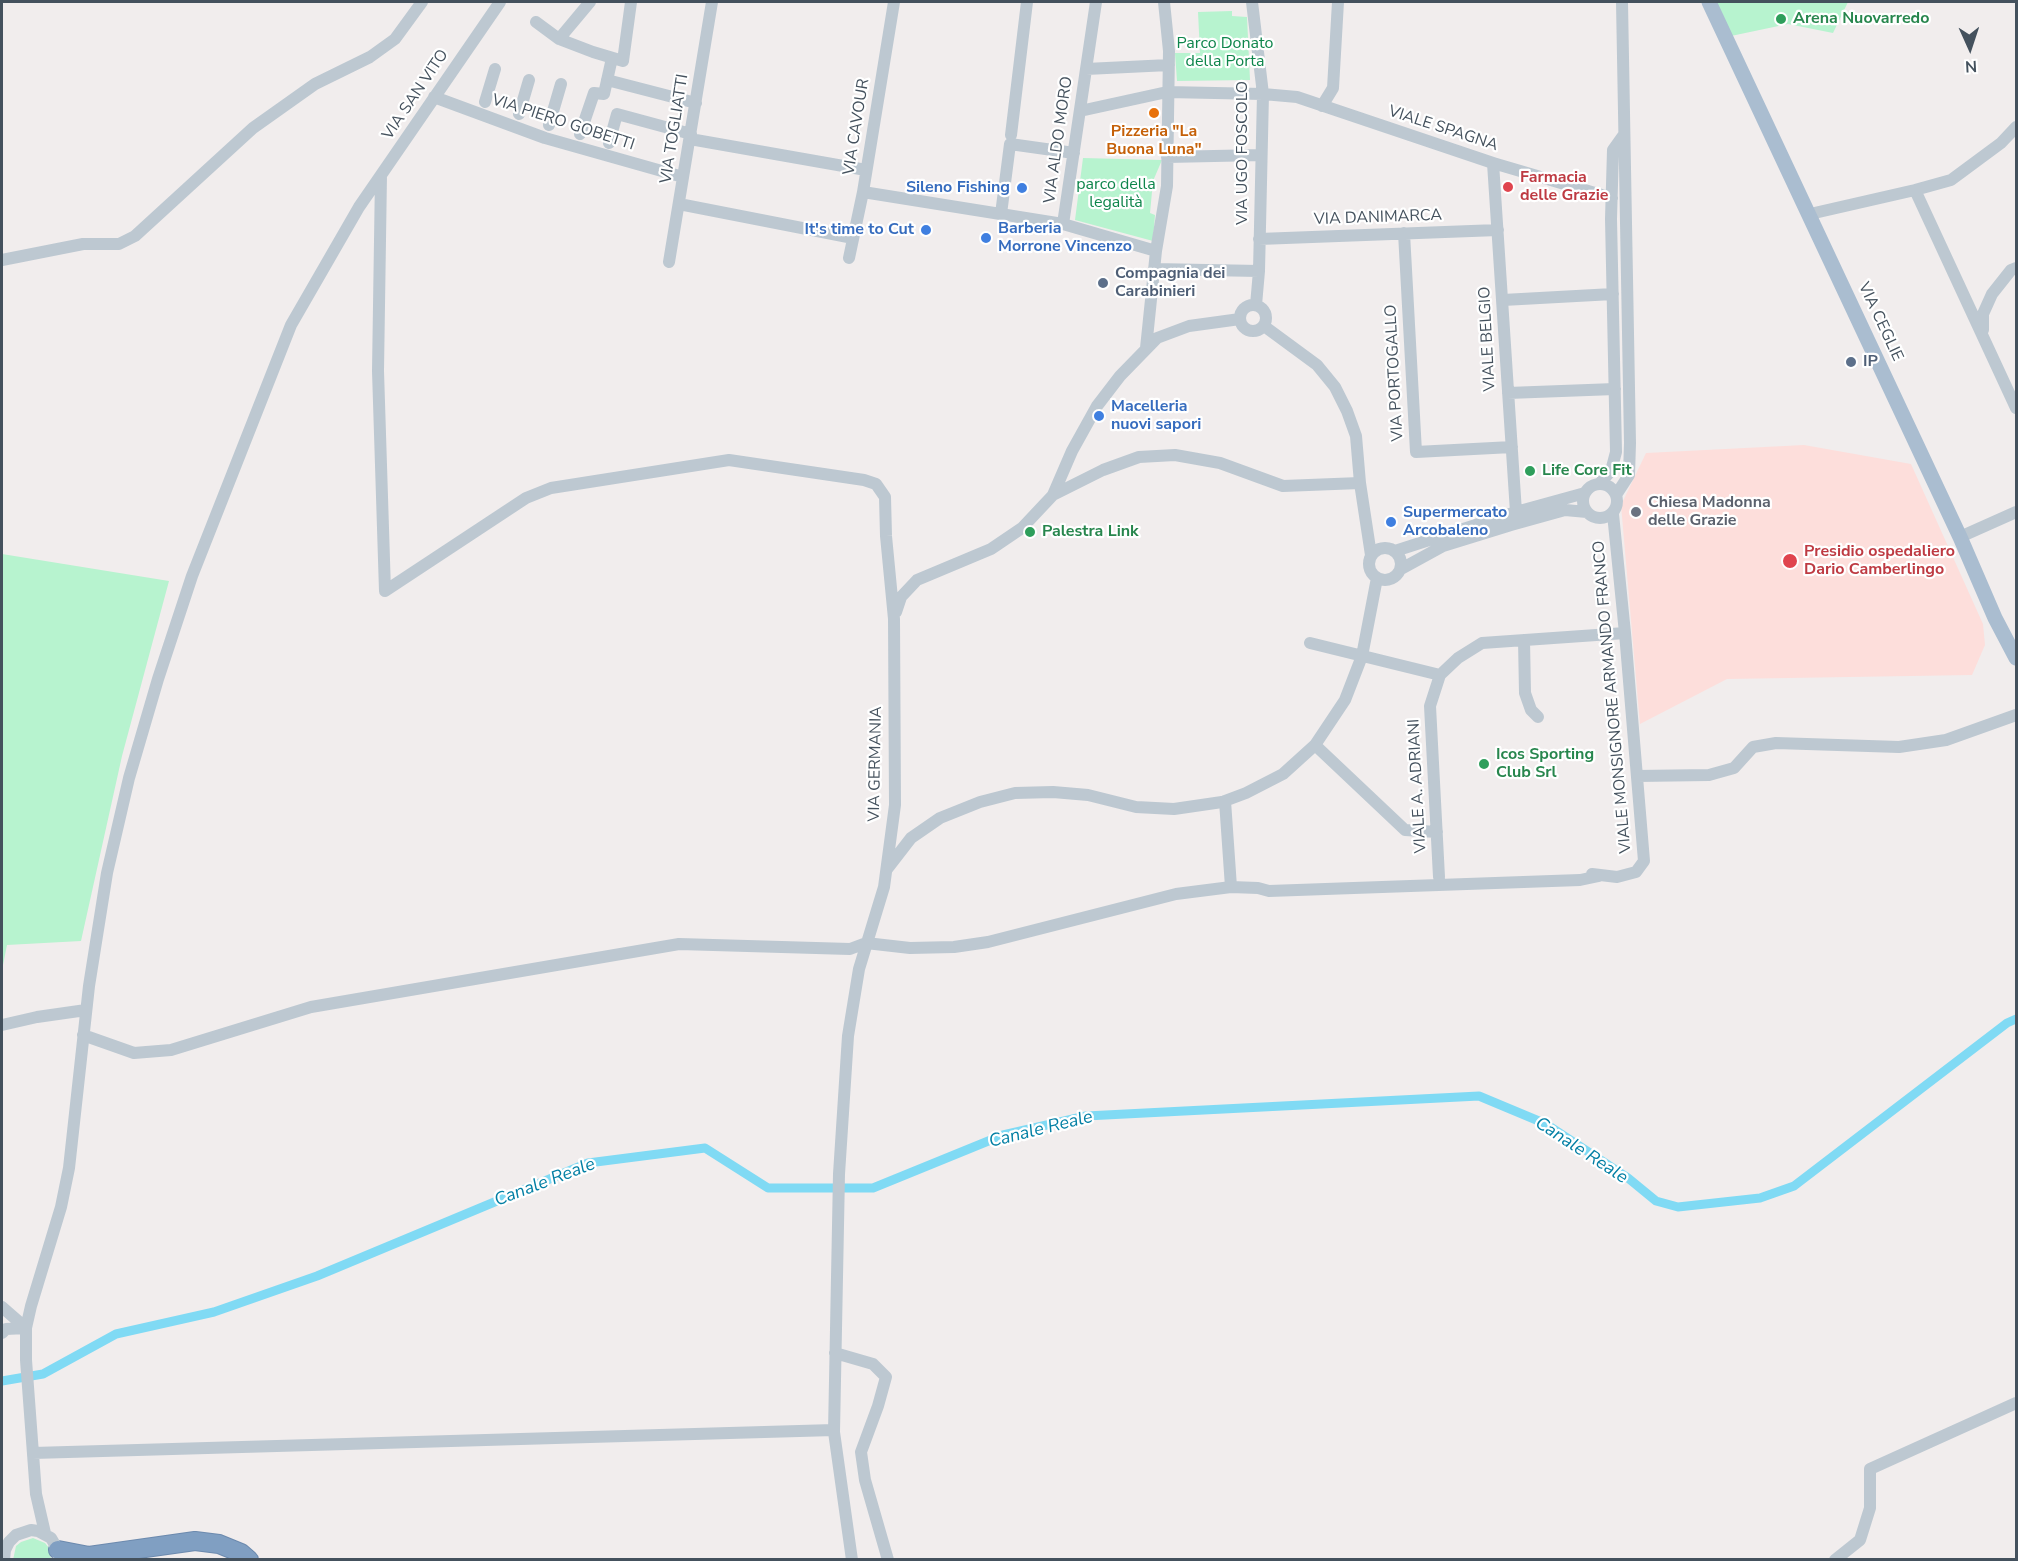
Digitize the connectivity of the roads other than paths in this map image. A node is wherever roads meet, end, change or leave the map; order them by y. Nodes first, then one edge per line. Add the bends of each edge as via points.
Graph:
1 (422, 2) edge
2 (500, 2) edge
3 (590, 2) edge
4 (631, 2) edge
5 (712, 2) edge
6 (894, 2) edge
7 (1027, 2) edge
8 (1096, 2) edge
9 (1164, 2) edge
10 (1252, 2) edge
11 (1338, 2) edge
12 (1622, 2) edge
13 (1709, 2) edge
14 (536, 22) dead end
15 (560, 39) junction
16 (612, 58) junction
17 (1169, 65) junction
18 (495, 69) dead end
19 (1086, 69) junction
20 (529, 80) dead end
21 (607, 80) junction
22 (561, 84) dead end
23 (1167, 93) junction
24 (1263, 94) junction
25 (434, 97) junction
26 (485, 102) dead end
27 (696, 103) junction
28 (1322, 106) junction
29 (1080, 111) junction
30 (519, 114) dead end
31 (549, 125) dead end
32 (2016, 127) edge
33 (580, 134) dead end
34 (1011, 135) dead end
35 (1623, 136) junction
36 (690, 137) junction
37 (609, 143) dead end
38 (2001, 143) junction
39 (2016, 145) edge
40 (1074, 153) junction
41 (1261, 155) junction
42 (1167, 156) junction
43 (1493, 164) junction
44 (866, 170) junction
45 (381, 175) junction
46 (683, 177) junction
47 (1915, 190) junction
48 (863, 192) junction
49 (1612, 198) junction
50 (679, 204) junction
51 (1001, 214) junction
52 (1810, 214) junction
53 (1063, 224) junction
54 (1498, 230) junction
55 (1404, 233) junction
56 (853, 238) junction
57 (1259, 239) junction
58 (1156, 251) junction
59 (849, 258) dead end
60 (2, 260) edge
61 (669, 262) dead end
62 (2016, 268) edge
63 (1154, 269) junction
64 (1259, 271) junction
65 (1613, 294) junction
66 (1503, 300) junction
67 (1256, 305) junction
68 (1240, 319) junction
69 (1264, 326) junction
70 (1983, 333) junction
71 (1146, 348) junction
72 (1615, 389) junction
73 (1508, 393) junction
74 (2016, 408) edge
75 (1512, 447) junction
76 (1360, 483) junction
77 (1599, 484) junction
78 (1585, 493) junction
79 (1053, 495) junction
80 (1616, 495) junction
81 (1516, 512) junction
82 (1587, 512) junction
83 (2016, 512) edge
84 (1612, 514) junction
85 (1960, 537) junction
86 (1395, 551) junction
87 (1371, 555) junction
88 (1401, 569) junction
89 (1377, 579) junction
90 (894, 619) junction
91 (1625, 633) junction
92 (1524, 640) junction
93 (1310, 643) dead end
94 (1362, 656) junction
95 (2016, 658) edge
96 (1440, 675) junction
97 (2016, 715) edge
98 (1538, 717) dead end
99 (1315, 745) junction
100 (1637, 776) junction
101 (1225, 801) junction
102 (1437, 831) junction
103 (887, 870) junction
104 (1599, 876) junction
105 (1439, 877) junction
106 (1231, 887) junction
107 (1258, 888) junction
108 (866, 943) junction
109 (86, 1010) junction
110 (2, 1025) edge
111 (83, 1035) junction
112 (2, 1307) edge
113 (26, 1328) junction
114 (2, 1332) edge
115 (835, 1353) junction
116 (2016, 1403) edge
117 (834, 1430) junction
118 (33, 1453) junction
119 (36, 1494) junction
120 (24, 1531) junction
121 (45, 1533) junction
122 (4, 1554) edge
123 (59, 1555) edge
124 (82, 1558) edge
125 (245, 1558) edge
126 (852, 1560) edge
127 (888, 1560) edge
128 (1835, 1560) edge

1 - 60 street via 395,39 370,57 315,84 254,128 135,236 119,244 83,244
2 - 25 street, VIA SAN VITO
3 - 15 street
4 - 16 street via 623,61
5 - 27 street, VIA TOGLIATTI
6 - 44 street, VIA CAVOUR
7 - 34 street
8 - 19 street, VIA ALDO MORO
9 - 17 street
10 - 24 street, VIA UGO FOSCOLO
11 - 28 street via 1333,88
12 - 35 street
13 - 52 main road, VIA CEGLIE
14 - 15 street
15 - 16 street
16 - 21 street
17 - 19 street
17 - 23 street
18 - 26 street
19 - 29 street, VIA ALDO MORO
20 - 30 street
21 - 27 street
21 - 33 street via 603,94 594,93
22 - 31 street
23 - 24 street, VIALE SPAGNA
23 - 29 street, VIALE SPAGNA
23 - 42 street
24 - 28 street, VIALE SPAGNA via 1297,97
24 - 41 street, VIA UGO FOSCOLO
25 - 45 street, VIA SAN VITO
25 - 46 street, VIA PIERO GOBETTI via 545,138
27 - 36 street, VIA TOGLIATTI
28 - 43 street, VIALE SPAGNA
29 - 40 street, VIA ALDO MORO
32 - 38 street
35 - 49 street via 1614,150
35 - 80 street via 1630,443 1629,475
36 - 37 street via 617,114
36 - 44 street
36 - 46 street, VIA TOGLIATTI
38 - 39 street
38 - 47 street via 1951,180
40 - 51 street via 1010,144
40 - 53 street, VIA ALDO MORO
41 - 42 street
41 - 57 street, VIA UGO FOSCOLO
42 - 58 street via 1167,186
43 - 49 street, VIALE SPAGNA
43 - 54 street, VIALE BELGIO
44 - 48 street, VIA CAVOUR
45 - 90 street via 378,371 385,591 526,498 551,488 729,460 876,484 885,497
45 - 109 street, VIA SAN VITO via 291,325 192,576 129,778 107,873
46 - 50 street, VIA TOGLIATTI
47 - 52 street
47 - 70 street
48 - 51 street, VIA ALDO MORO
48 - 56 street, VIA CAVOUR
49 - 65 street
50 - 56 street
50 - 61 street, VIA TOGLIATTI
51 - 53 street, VIA ALDO MORO
52 - 85 main road, VIA CEGLIE
53 - 58 street
54 - 55 street, VIA DANIMARCA
54 - 66 street, VIALE BELGIO
55 - 57 street, VIA DANIMARCA
55 - 75 street, VIA PORTOGALLO via 1416,452
56 - 59 street, VIA CAVOUR
57 - 64 street, VIA UGO FOSCOLO
58 - 63 street
62 - 70 street via 1992,294 1983,314
63 - 64 street
63 - 71 street
64 - 67 street, VIA UGO FOSCOLO
65 - 66 street
65 - 72 street
66 - 73 street, VIALE BELGIO
67 - 68 street via 1246,307
67 - 69 street via 1267,317
68 - 69 street via 1247,330 1254,332
68 - 71 street via 1189,326 1157,338
69 - 76 street via 1317,365 1335,387 1356,436
70 - 74 street
71 - 79 street via 1097,406
72 - 73 street
72 - 77 street via 1616,452 1611,471
73 - 75 street, VIALE BELGIO
75 - 81 street, VIALE BELGIO
76 - 79 street via 1283,486 1220,463 1175,456 1139,457
76 - 87 street
77 - 78 street
77 - 80 street via 1611,488
78 - 81 street
78 - 82 street via 1583,506
79 - 90 street via 1022,528 991,549 917,580 901,597
80 - 84 street
81 - 86 street
82 - 84 street via 1602,519
82 - 88 street via 1565,510 1443,546
83 - 85 street
84 - 91 street, VIALE MONSIGNORE ARMANDO FRANCO
85 - 95 main road, VIA CEGLIE
86 - 87 street via 1384,548
86 - 88 street
87 - 89 street via 1369,567
88 - 89 street via 1395,578
89 - 94 street
90 - 103 street, VIA GERMANIA via 895,805
91 - 92 street, VIALE A. ADRIANI
91 - 100 street, VIALE MONSIGNORE ARMANDO FRANCO
92 - 96 street, VIALE A. ADRIANI via 1482,642
92 - 98 street via 1525,693
93 - 94 street
94 - 96 street
94 - 99 street via 1345,700
96 - 102 street, VIALE A. ADRIANI via 1430,705
97 - 100 street via 1934,742 1899,747 1776,743 1753,747 1734,768 1709,775
99 - 101 street via 1283,774
99 - 102 street via 1405,830
100 - 104 street, VIALE MONSIGNORE ARMANDO FRANCO via 1644,861 1636,872
101 - 103 street via 1174,809 1136,807 1076,794 1015,793 940,818 911,838
101 - 106 street
102 - 105 street, VIALE A. ADRIANI
103 - 108 street, VIA GERMANIA
104 - 105 street, VIALE MONSIGNORE ARMANDO FRANCO via 1585,873
104 - 107 street, VIALE MONSIGNORE ARMANDO FRANCO via 1580,880 1269,891
105 - 107 street, VIALE MONSIGNORE ARMANDO FRANCO via 1269,884
106 - 107 street, VIALE MONSIGNORE ARMANDO FRANCO
106 - 108 street, VIALE MONSIGNORE ARMANDO FRANCO via 1176,894 988,942 910,948
108 - 111 street, VIALE MONSIGNORE ARMANDO FRANCO via 850,949 680,944 311,1008 171,1050 134,1053
108 - 115 street, VIA GERMANIA via 848,1036 838,1173
109 - 110 street
109 - 111 street, VIA SAN VITO
111 - 113 street, VIA SAN VITO via 67,1177
112 - 113 street
113 - 114 street
113 - 118 street, VIA SAN VITO
115 - 117 street, VIA GERMANIA
115 - 127 street via 873,1364 886,1377 861,1452
116 - 128 street via 1870,1469 1870,1508 1860,1540
117 - 118 street
117 - 126 street, VIA GERMANIA
118 - 119 street, VIA SAN VITO
119 - 120 street via 33,1514
119 - 121 street
120 - 121 street
120 - 122 street via 9,1542
121 - 123 street
123 - 124 highway
124 - 125 highway via 195,1542 219,1544

